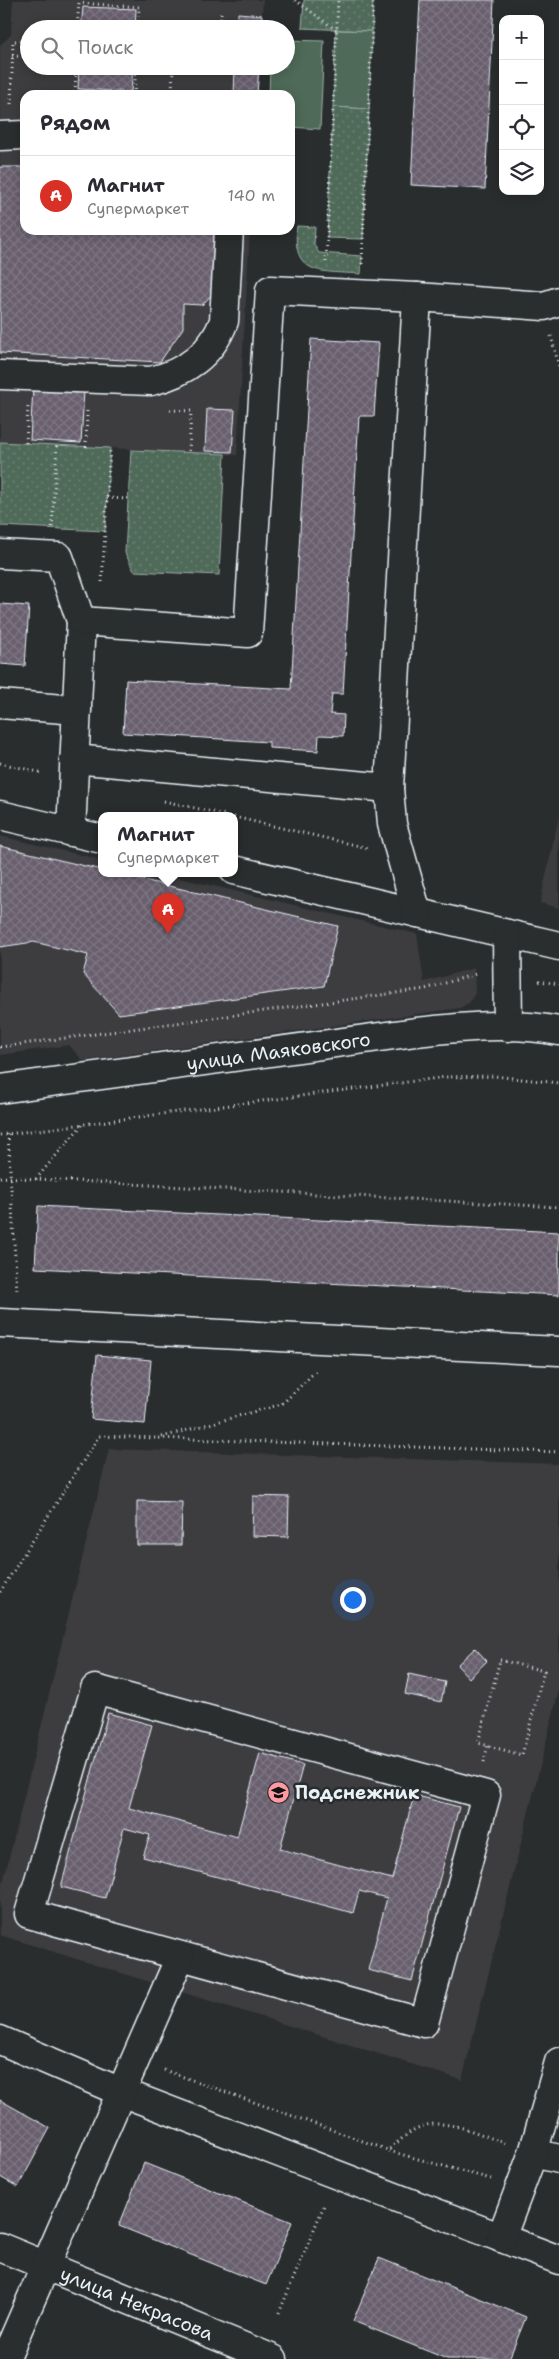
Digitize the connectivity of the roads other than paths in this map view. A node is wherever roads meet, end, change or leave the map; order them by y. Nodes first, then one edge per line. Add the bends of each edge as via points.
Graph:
1 (229, 235) edge
2 (417, 297) junction
3 (559, 301) edge
4 (226, 307) junction
5 (269, 310) junction
6 (0, 376) edge
7 (0, 554) edge
8 (91, 622) junction
9 (0, 704) edge
10 (77, 710) junction
11 (74, 759) junction
12 (389, 788) junction
13 (0, 815) edge
14 (71, 832) junction
15 (98, 838) edge
16 (238, 871) edge
17 (417, 913) junction
18 (507, 934) junction
19 (559, 946) edge
20 (508, 1027) junction
21 (559, 1031) edge
22 (0, 1089) edge
23 (10, 1324) edge
24 (559, 1351) edge
25 (180, 1957) junction
26 (0, 2040) edge
27 (559, 2062) edge
28 (121, 2092) junction
29 (546, 2156) edge
30 (500, 2238) junction
31 (0, 2247) edge
32 (559, 2260) edge
33 (45, 2266) junction
34 (262, 2357) edge
35 (5, 2359) edge

1 - 4 street
2 - 3 street via 544,306
2 - 5 street via 270,290
2 - 12 street
4 - 5 street
4 - 6 street via 219,335 211,346 190,365 165,378 151,381
5 - 8 street via 248,633
7 - 8 street via 59,557
8 - 10 street
9 - 10 street
10 - 11 street
11 - 12 street
11 - 14 street
12 - 17 street via 392,824
13 - 14 street
14 - 15 street
16 - 17 street
17 - 18 street
18 - 19 street
18 - 20 street
20 - 21 street, улица Маяковского
20 - 22 street, улица Маяковского via 416,1032
23 - 24 street
25 - 25 street via 30,1914 95,1689 486,1795 424,2023
25 - 28 street
26 - 28 street
27 - 29 street
28 - 30 street
28 - 33 street
29 - 30 street via 520,2187
30 - 32 street
31 - 33 street, улица Некрасова
33 - 34 street, улица Некрасова
33 - 35 street

